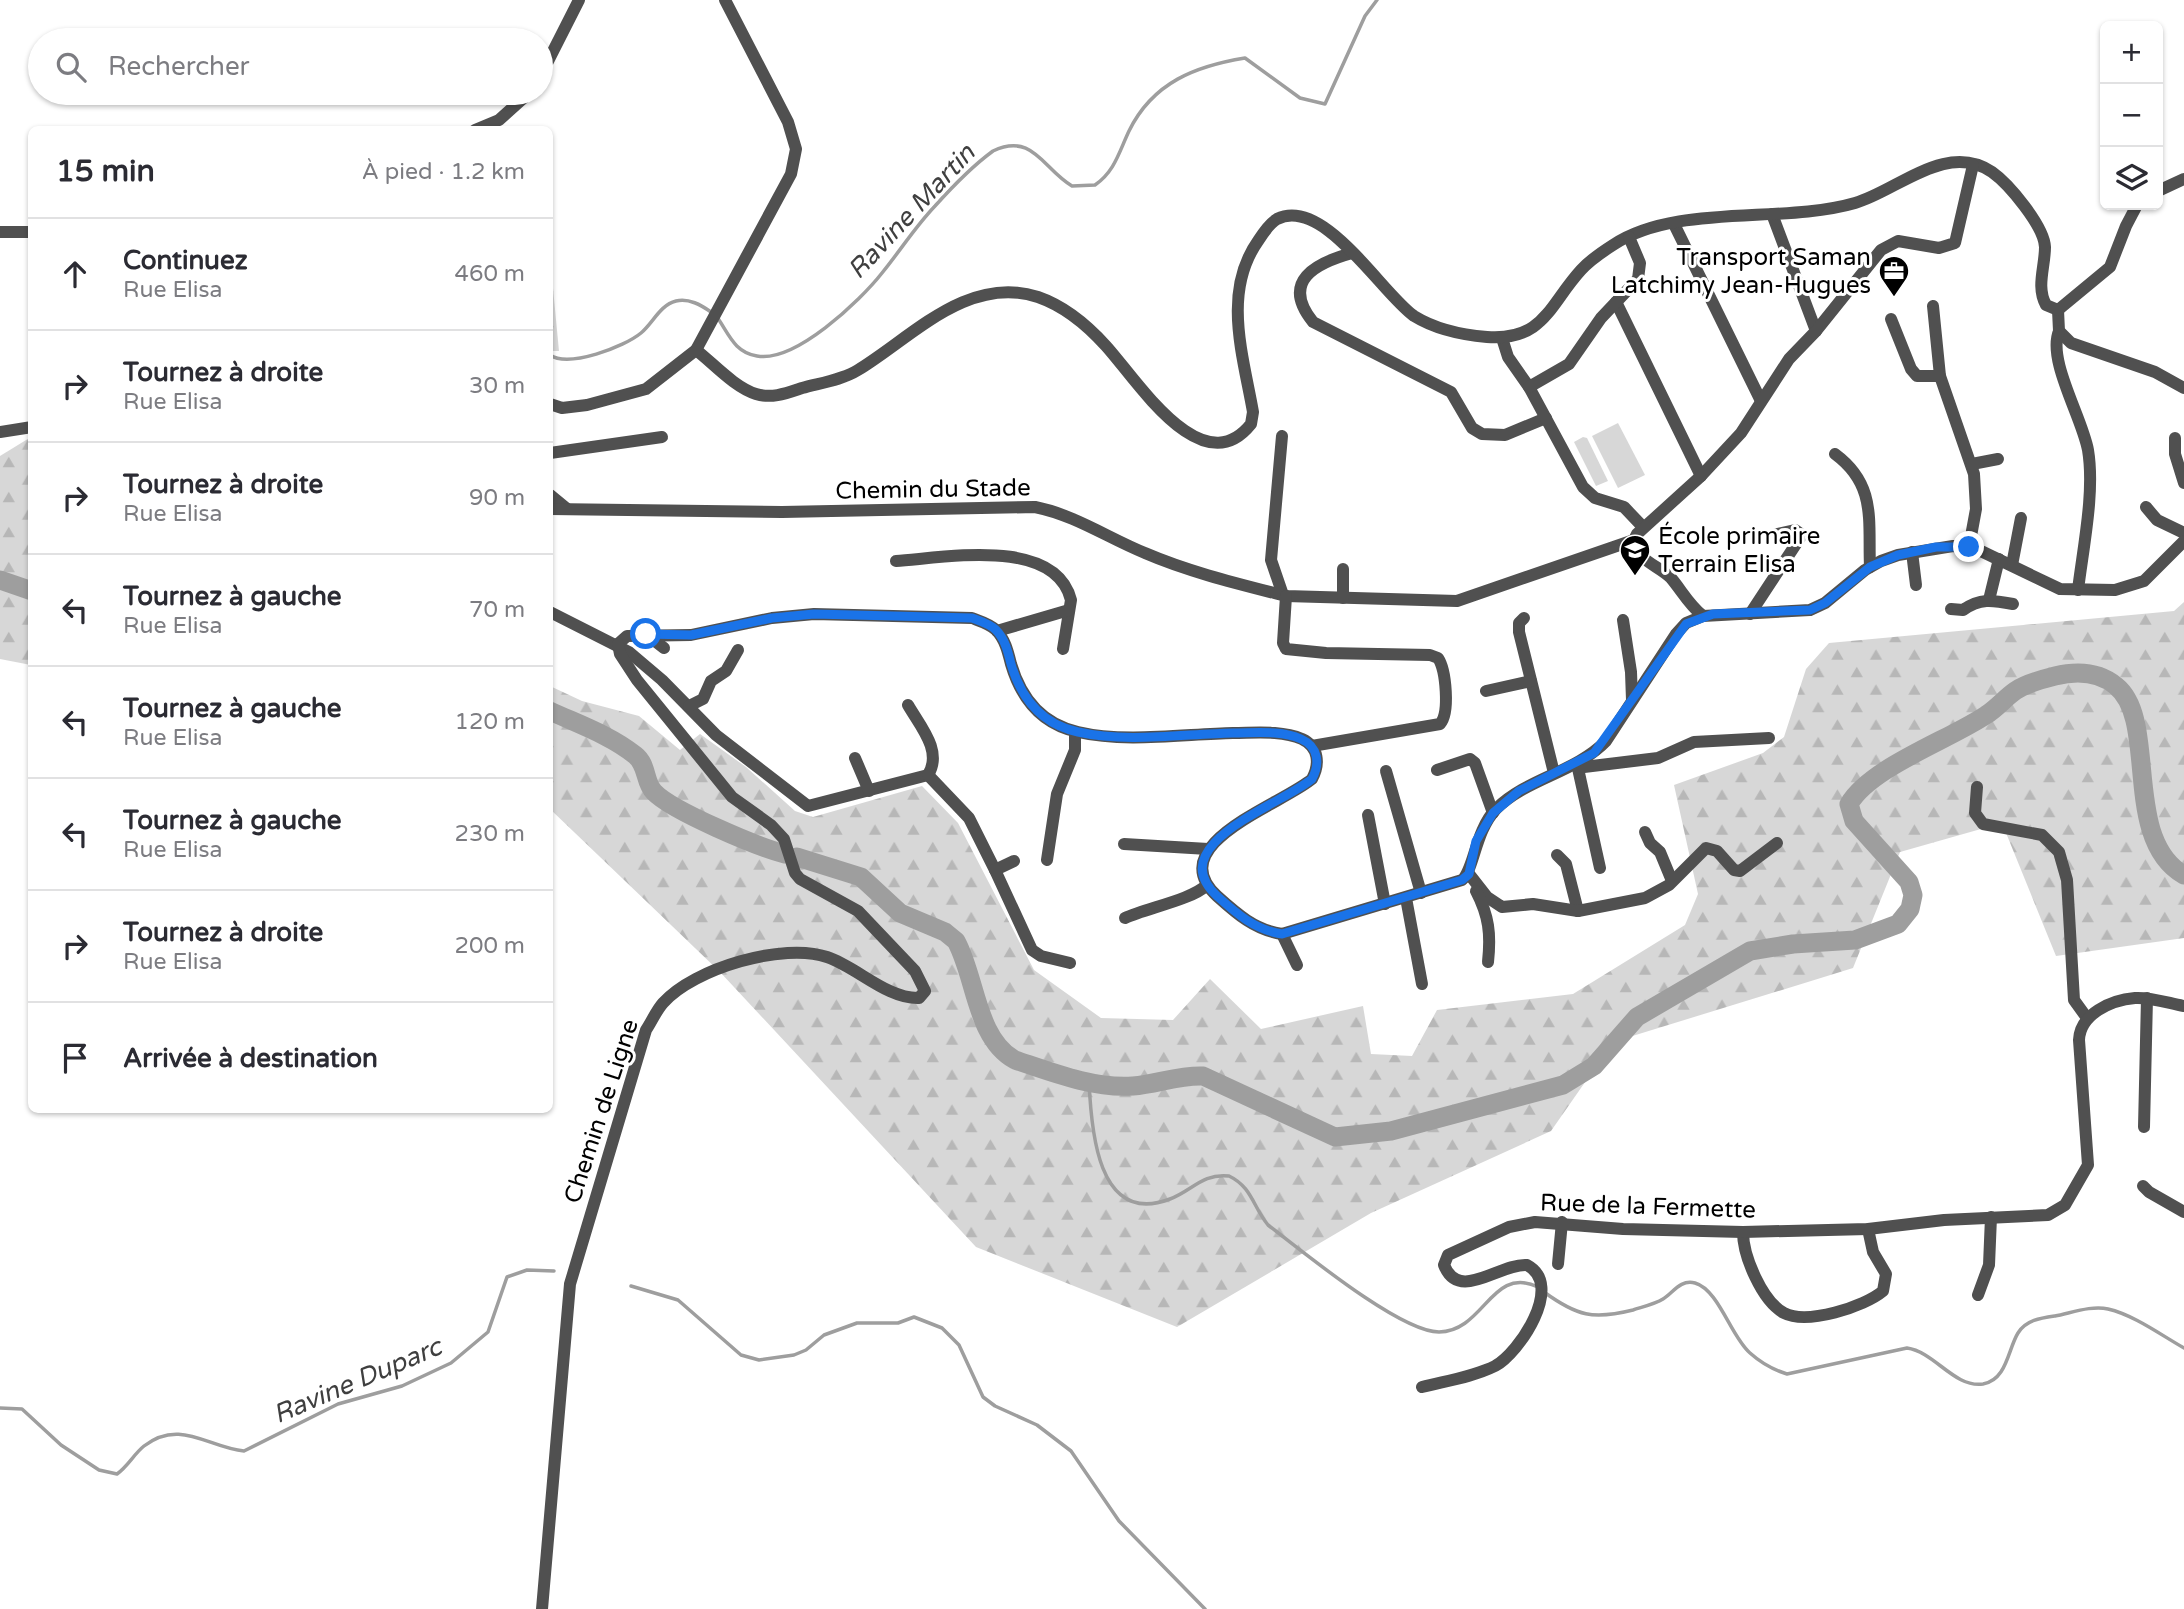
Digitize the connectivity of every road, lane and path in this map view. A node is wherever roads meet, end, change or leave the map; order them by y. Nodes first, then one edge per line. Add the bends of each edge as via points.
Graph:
1 (579, 0) edge
2 (725, 0) edge
3 (553, 51) edge
4 (516, 105) edge
5 (485, 126) edge
6 (1973, 165) junction
7 (2184, 179) edge
8 (2163, 189) edge
9 (2134, 210) edge
10 (1772, 214) junction
11 (1674, 224) junction
12 (0, 232) edge
13 (28, 232) edge
14 (1629, 237) junction
15 (1352, 253) junction
16 (1616, 302) junction
17 (1933, 306) dead end
18 (2058, 310) junction
19 (1891, 319) dead end
20 (1816, 331) junction
21 (2059, 331) junction
22 (1502, 338) junction
23 (696, 350) junction
24 (1940, 376) junction
25 (1529, 387) junction
26 (2184, 388) edge
27 (1760, 401) junction
28 (553, 405) edge
29 (1546, 418) junction
30 (28, 428) edge
31 (0, 432) edge
32 (1282, 436) dead end
33 (662, 438) dead end
34 (2175, 439) dead end
35 (553, 453) edge
36 (1835, 454) dead end
37 (1998, 459) dead end
38 (1972, 464) junction
39 (1701, 476) junction
40 (2184, 483) edge
41 (553, 497) edge
42 (2146, 507) dead end
43 (553, 509) edge
44 (567, 509) junction
45 (2021, 518) dead end
46 (1643, 527) junction
47 (2182, 533) edge
48 (1765, 537) dead end
49 (1634, 541) junction
50 (1969, 547) junction
51 (1912, 552) junction
52 (1999, 559) junction
53 (896, 561) dead end
54 (2012, 565) junction
55 (1870, 567) junction
56 (1343, 569) dead end
57 (1916, 585) dead end
58 (2078, 590) junction
59 (1284, 596) junction
60 (1343, 598) junction
61 (1989, 600) junction
62 (2013, 604) dead end
63 (1951, 609) dead end
64 (1069, 610) junction
65 (553, 613) edge
66 (1750, 614) junction
67 (1703, 616) junction
68 (1524, 618) dead end
69 (1623, 620) dead end
70 (997, 631) junction
71 (646, 634) junction
72 (618, 644) junction
73 (664, 648) dead end
74 (1063, 649) dead end
75 (738, 650) dead end
76 (1531, 681) junction
77 (1486, 691) dead end
78 (1631, 702) junction
79 (908, 705) dead end
80 (688, 706) junction
81 (1075, 732) junction
82 (1769, 738) dead end
83 (1312, 746) junction
84 (855, 758) dead end
85 (1577, 764) junction
86 (1437, 770) dead end
87 (1386, 771) dead end
88 (1554, 773) junction
89 (928, 775) junction
90 (1978, 787) dead end
91 (869, 791) junction
92 (1493, 813) junction
93 (1368, 815) dead end
94 (1645, 832) dead end
95 (1777, 842) dead end
96 (1124, 844) dead end
97 (1208, 849) junction
98 (1557, 855) dead end
99 (1047, 860) dead end
100 (1014, 861) dead end
101 (1600, 868) dead end
102 (995, 870) junction
103 (1469, 874) junction
104 (1672, 881) junction
105 (1207, 886) junction
106 (1421, 893) junction
107 (1406, 898) junction
108 (1385, 904) junction
109 (1578, 911) junction
110 (1125, 918) dead end
111 (1282, 934) junction
112 (1488, 962) dead end
113 (1070, 963) dead end
114 (1297, 965) dead end
115 (1422, 984) dead end
116 (2147, 998) junction
117 (2184, 1006) edge
118 (2087, 1018) junction
119 (2144, 1127) dead end
120 (2143, 1186) dead end
121 (1991, 1217) junction
122 (2182, 1217) edge
123 (1562, 1222) junction
124 (1868, 1229) junction
125 (1743, 1232) junction
126 (1558, 1264) dead end
127 (1978, 1295) dead end
128 (1422, 1387) dead end
129 (542, 1609) edge

1 - 3 street
2 - 23 street via 788,122 796,149 791,174
4 - 5 street
6 - 10 street via 1925,169 1854,203
6 - 18 street via 1999,178 2037,223 2045,245 2041,292 2046,304
6 - 20 street via 1955,243 1939,248 1898,241 1886,246
7 - 8 street
9 - 18 street via 2110,267
10 - 11 street
10 - 20 street
11 - 14 street
11 - 27 street
12 - 13 street
14 - 16 street via 1641,274
14 - 22 street via 1584,267 1535,328
15 - 22 street via 1416,317 1445,330
15 - 23 street via 1318,224 1296,216 1274,221 1265,230 1243,271 1237,303 1251,424 1231,441 1216,444 1198,439 1166,417 1105,345 1068,312 1037,297 998,291 979,296 929,319 855,372 779,395 747,389
15 - 29 street via 1326,260 1304,280 1302,303 1313,322 1451,392 1472,428 1482,434 1505,435
16 - 25 street via 1569,364
16 - 39 street
17 - 24 street
18 - 21 street
19 - 24 street via 1917,376
20 - 27 street via 1789,359
21 - 26 street via 2071,343 2155,372
21 - 58 street via 2056,351 2088,452
22 - 25 street via 1508,357
23 - 28 street via 646,389 587,405
24 - 38 street
25 - 29 street
27 - 39 street via 1741,433
29 - 46 street via 1583,488 1595,498 1624,508
30 - 31 street
32 - 59 street via 1271,560
33 - 35 street
34 - 40 street
36 - 55 street via 1858,475 1865,490
37 - 38 street
38 - 50 street via 1976,509
39 - 46 street
41 - 44 street
42 - 47 street via 2157,520
43 - 44 street, Chemin du Stade
44 - 59 street, Chemin du Stade via 782,512 1035,507 1065,515 1146,554
45 - 54 street
46 - 49 street
47 - 58 street via 2150,576 2137,585
48 - 66 street via 1795,530 1802,535
49 - 60 street, Chemin du Stade via 1457,601
49 - 67 street via 1637,553 1670,578
50 - 51 street
50 - 52 street
51 - 55 street
51 - 57 street
52 - 54 street
52 - 61 street
53 - 64 street via 1013,555 1054,575 1069,593
54 - 58 street via 2050,585
55 - 66 street via 1818,607
56 - 60 street
59 - 60 street, Chemin du Stade
59 - 83 street via 1286,649 1430,654 1442,666 1445,716 1440,724
61 - 62 street
61 - 63 street via 1963,610
64 - 70 street
64 - 74 street
65 - 72 street
66 - 67 street
67 - 78 street via 1676,634
68 - 76 street via 1519,632
69 - 78 street via 1632,672
70 - 71 street via 948,611 814,614 691,635
70 - 81 street via 1024,697 1048,719
71 - 72 street via 627,636
71 - 73 street
72 - 80 street
72 - 129 street, Chemin de Ligne via 637,680 732,797 784,839 794,873 858,911 915,971 925,991 919,998 904,996 826,956 797,951 764,955 718,970 688,984 655,1015 646,1030 570,1284
75 - 80 street via 726,671 711,681 703,699
76 - 77 street
76 - 88 street
78 - 85 street via 1606,741
79 - 89 street via 932,745 934,758
80 - 91 street via 716,735 808,806
81 - 83 street via 1111,736 1267,732 1302,739
81 - 99 street via 1075,750 1055,804
82 - 85 street via 1694,742 1647,760
83 - 97 street via 1318,757 1312,779
84 - 91 street
85 - 88 street
85 - 101 street
86 - 92 street via 1469,758
87 - 106 street
88 - 92 street via 1519,791
89 - 91 street
89 - 102 street via 969,818
90 - 118 street via 1975,813 1983,824 2042,835 2059,852 2067,880 2074,1000
92 - 103 street via 1476,841
93 - 108 street
94 - 104 street
95 - 104 street via 1740,871 1717,851 1706,848
96 - 97 street
97 - 105 street via 1201,866
98 - 109 street via 1566,864
100 - 102 street
102 - 113 street via 1032,950
103 - 106 street via 1450,886
103 - 109 street via 1502,908 1533,904
103 - 112 street via 1488,917
104 - 109 street via 1645,898
105 - 110 street
105 - 111 street via 1253,925
106 - 107 street
107 - 108 street
107 - 115 street
108 - 111 street
111 - 114 street
116 - 117 street
116 - 118 street via 2117,1002
116 - 119 street
118 - 121 street, Rue de la Fermette via 2079,1041 2086,1174 2057,1212
120 - 122 street
121 - 124 street, Rue de la Fermette
121 - 127 street via 1989,1265
123 - 125 street, Rue de la Fermette via 1623,1229
123 - 126 street
123 - 128 street, Rue de la Fermette via 1509,1227 1445,1260 1447,1273 1463,1282 1475,1282 1520,1264 1534,1268 1544,1290 1542,1304 1504,1360 1486,1370
124 - 125 street, Rue de la Fermette
124 - 125 street via 1873,1252 1886,1275 1883,1292 1857,1306 1805,1316 1784,1313 1772,1301 1745,1257

